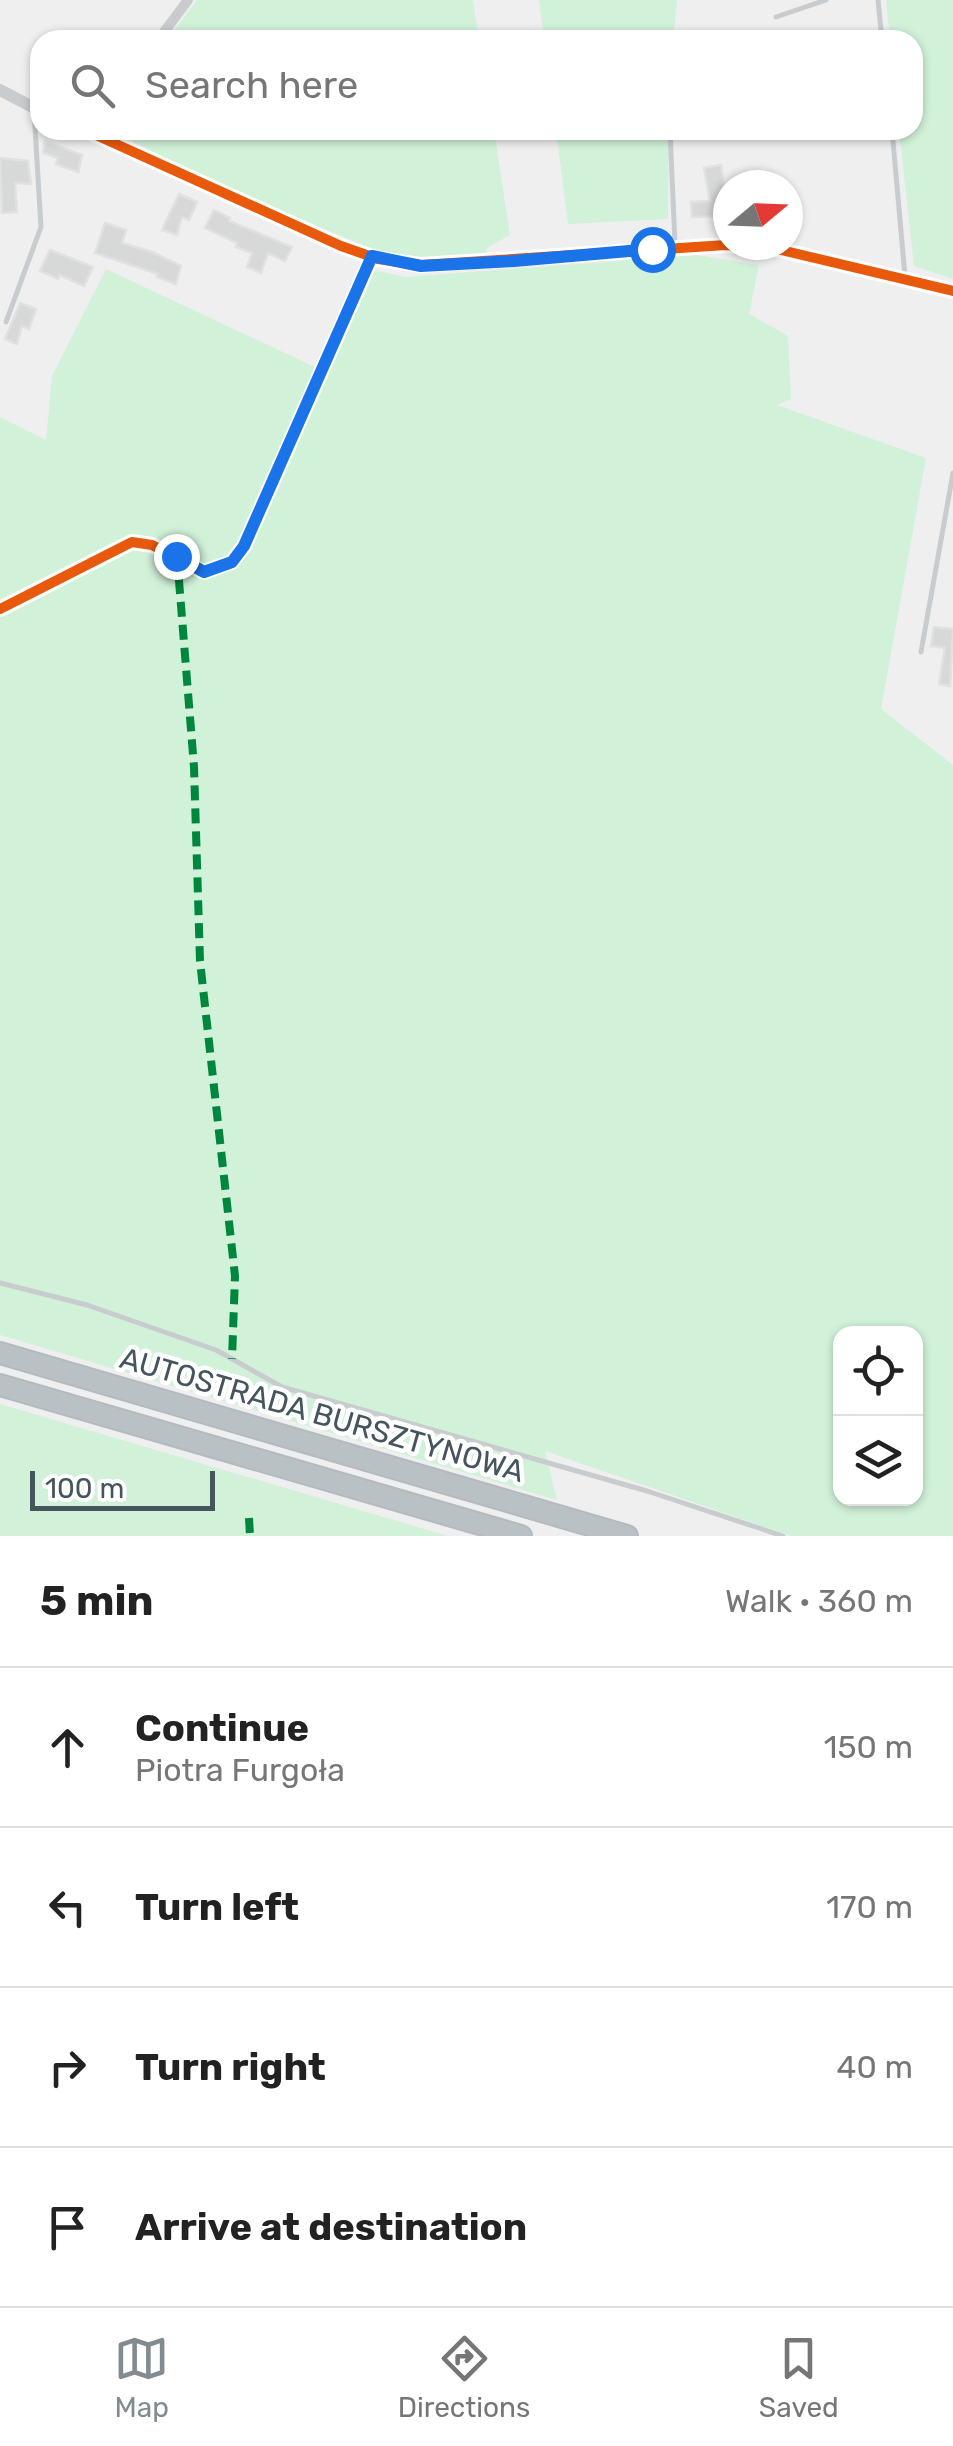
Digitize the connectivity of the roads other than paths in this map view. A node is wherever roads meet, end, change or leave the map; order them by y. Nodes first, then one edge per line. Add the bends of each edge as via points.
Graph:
1 (188, 0) edge
2 (826, 0) edge
3 (878, 0) edge
4 (776, 17) dead end
5 (166, 30) edge
6 (881, 30) edge
7 (0, 90) edge
8 (30, 105) edge
9 (38, 140) edge
10 (112, 140) edge
11 (670, 140) edge
12 (893, 140) edge
13 (675, 248) junction
14 (372, 256) junction
15 (905, 280) junction
16 (953, 292) edge
17 (6, 322) dead end
18 (953, 473) edge
19 (0, 610) edge
20 (921, 652) dead end
21 (0, 1282) edge
22 (0, 1353) edge
23 (0, 1385) edge
24 (521, 1536) edge
25 (627, 1536) edge
26 (784, 1536) edge

1 - 5 street
2 - 4 lane
3 - 6 lane
7 - 8 street
9 - 17 lane via 40,227
10 - 14 street
11 - 13 lane
12 - 15 lane
13 - 14 street via 421,266
13 - 15 street via 781,250
14 - 19 street via 232,562 204,572 132,542
15 - 16 street
18 - 20 lane
21 - 26 lane via 216,1350 282,1387
22 - 25 highway, AUTOSTRADA BURSZTYNOWA
23 - 24 highway, AUTOSTRADA BURSZTYNOWA

